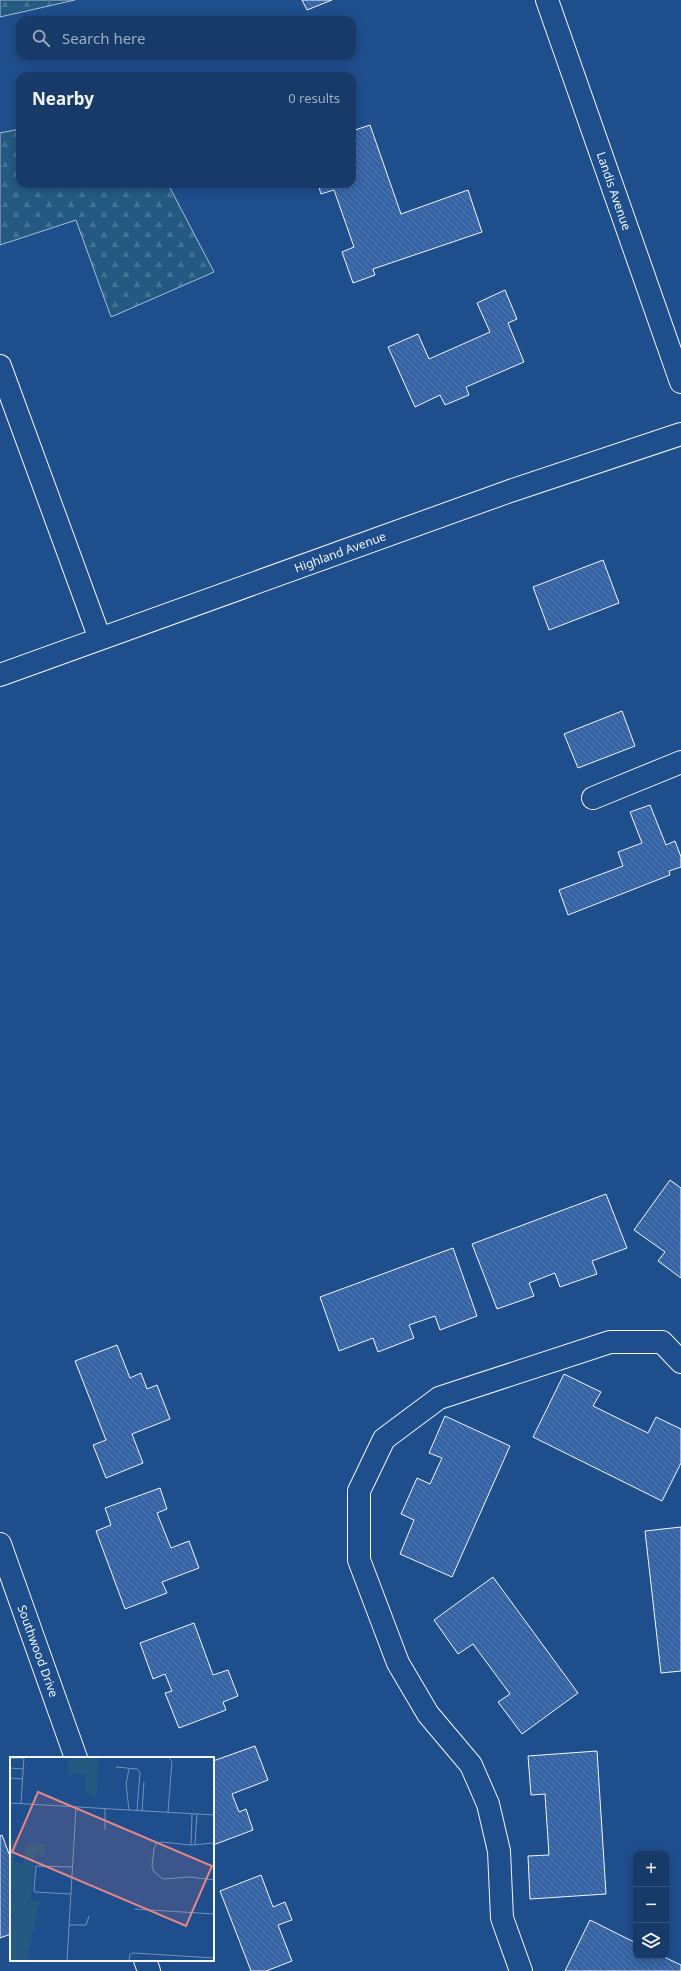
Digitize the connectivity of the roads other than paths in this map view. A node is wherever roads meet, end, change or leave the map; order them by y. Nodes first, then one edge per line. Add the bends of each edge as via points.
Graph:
1 (547, 0) edge
2 (0, 366) edge
3 (681, 382) edge
4 (681, 434) edge
5 (100, 639) junction
6 (0, 675) edge
7 (681, 762) edge
8 (594, 798) dead end
9 (681, 1362) edge
10 (0, 1544) edge
11 (76, 1757) edge
12 (146, 1961) edge
13 (149, 1971) edge
14 (521, 1971) edge

1 - 3 street, Landis Avenue
2 - 5 street
4 - 5 street, Highland Avenue via 502,494
5 - 6 street, Highland Avenue
7 - 8 street
9 - 14 street via 662,1342 610,1342 439,1398 384,1439 359,1492 359,1560 398,1663 428,1714 471,1765 488,1804 499,1851 502,1918
10 - 11 street, Southwood Drive
12 - 13 street

